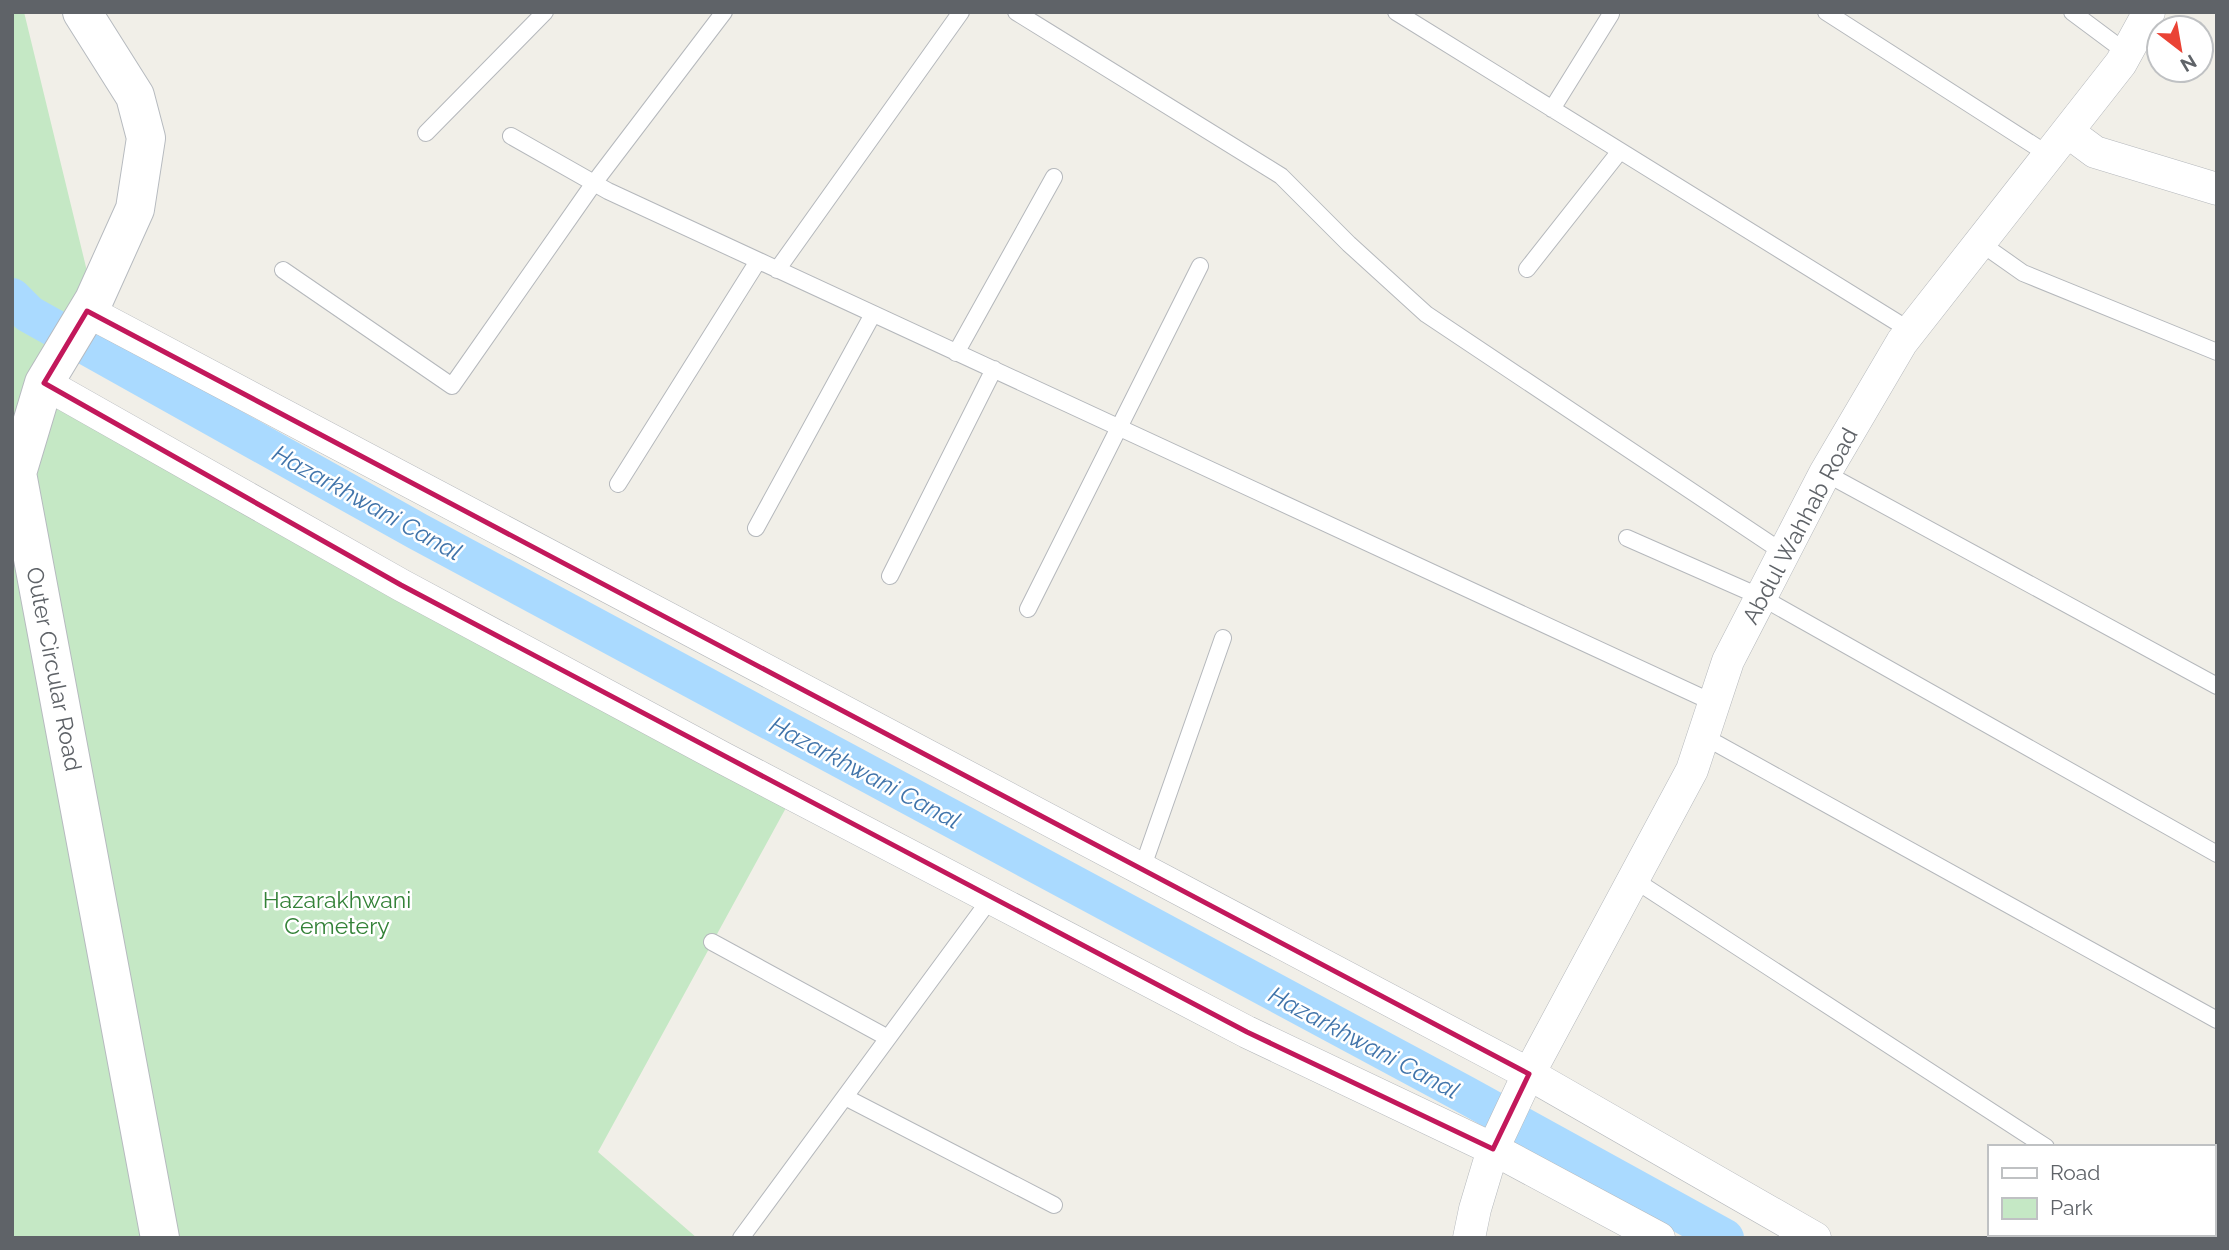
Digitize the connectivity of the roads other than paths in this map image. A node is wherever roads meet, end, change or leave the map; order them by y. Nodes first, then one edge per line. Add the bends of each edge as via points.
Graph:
1 (82, 12) edge
2 (545, 12) edge
3 (724, 12) edge
4 (961, 12) edge
5 (1016, 12) edge
6 (1396, 12) edge
7 (1826, 12) edge
8 (2072, 12) edge
9 (2148, 12) edge
10 (1611, 14) dead end
11 (2127, 53) junction
12 (1552, 108) junction
13 (426, 134) dead end
14 (511, 136) dead end
15 (2058, 143) junction
16 (1620, 151) junction
17 (1054, 177) dead end
18 (594, 183) junction
19 (2217, 189) edge
20 (1979, 242) junction
21 (758, 261) junction
22 (1200, 267) dead end
23 (1527, 269) dead end
24 (283, 270) dead end
25 (777, 270) junction
26 (87, 311) junction
27 (873, 314) junction
28 (1911, 331) junction
29 (2217, 352) edge
30 (956, 353) junction
31 (994, 369) junction
32 (44, 383) junction
33 (1119, 428) junction
34 (1825, 473) junction
35 (618, 484) dead end
36 (756, 528) dead end
37 (1627, 538) dead end
38 (1784, 553) junction
39 (890, 576) dead end
40 (1761, 597) junction
41 (1028, 609) dead end
42 (1223, 638) dead end
43 (2217, 686) edge
44 (1714, 703) junction
45 (1703, 736) junction
46 (2217, 854) edge
47 (1142, 869) junction
48 (1633, 879) junction
49 (991, 898) junction
50 (712, 942) dead end
51 (2217, 1020) edge
52 (888, 1038) junction
53 (1527, 1078) junction
54 (845, 1097) junction
55 (2043, 1145) edge
56 (1493, 1149) junction
57 (1054, 1205) dead end
58 (160, 1238) edge
59 (741, 1238) edge
60 (1469, 1238) edge
61 (1659, 1238) edge
62 (1815, 1238) edge

1 - 26 street, Outer Circular Road via 135,96 146,138 135,209
2 - 13 lane
3 - 18 lane
4 - 25 lane
5 - 38 lane via 1281,176 1426,314
6 - 12 lane
7 - 15 lane
8 - 11 lane
9 - 11 street, Abdul Wahhab Road
10 - 12 lane
11 - 15 street, Abdul Wahhab Road
12 - 16 lane
14 - 18 lane
15 - 19 street
15 - 20 street, Abdul Wahhab Road
16 - 23 lane
16 - 28 lane
17 - 30 lane
18 - 21 lane
18 - 24 lane via 452,386
20 - 28 street, Abdul Wahhab Road
20 - 29 lane via 2023,273
21 - 25 lane
21 - 35 lane
22 - 33 lane
25 - 27 lane
26 - 32 street, Outer Circular Road
26 - 47 street
27 - 30 lane
27 - 36 lane
28 - 34 street, Abdul Wahhab Road
30 - 31 lane
31 - 33 lane
31 - 39 lane
32 - 49 street via 425,598
32 - 58 street, Outer Circular Road via 17,473
33 - 41 lane
33 - 44 lane
34 - 38 street, Abdul Wahhab Road
34 - 43 lane
37 - 40 lane
38 - 40 street, Abdul Wahhab Road
40 - 44 street, Abdul Wahhab Road via 1728,661
40 - 46 lane
42 - 47 lane
44 - 45 street, Abdul Wahhab Road
45 - 48 street, Abdul Wahhab Road via 1692,770
45 - 51 lane
47 - 53 street
48 - 53 street, Abdul Wahhab Road
48 - 55 lane
49 - 52 lane
49 - 56 street via 1247,1032
50 - 52 lane
52 - 54 lane
53 - 56 street, Abdul Wahhab Road
53 - 62 street
54 - 57 lane
54 - 59 lane
56 - 60 street, Abdul Wahhab Road
56 - 61 street

